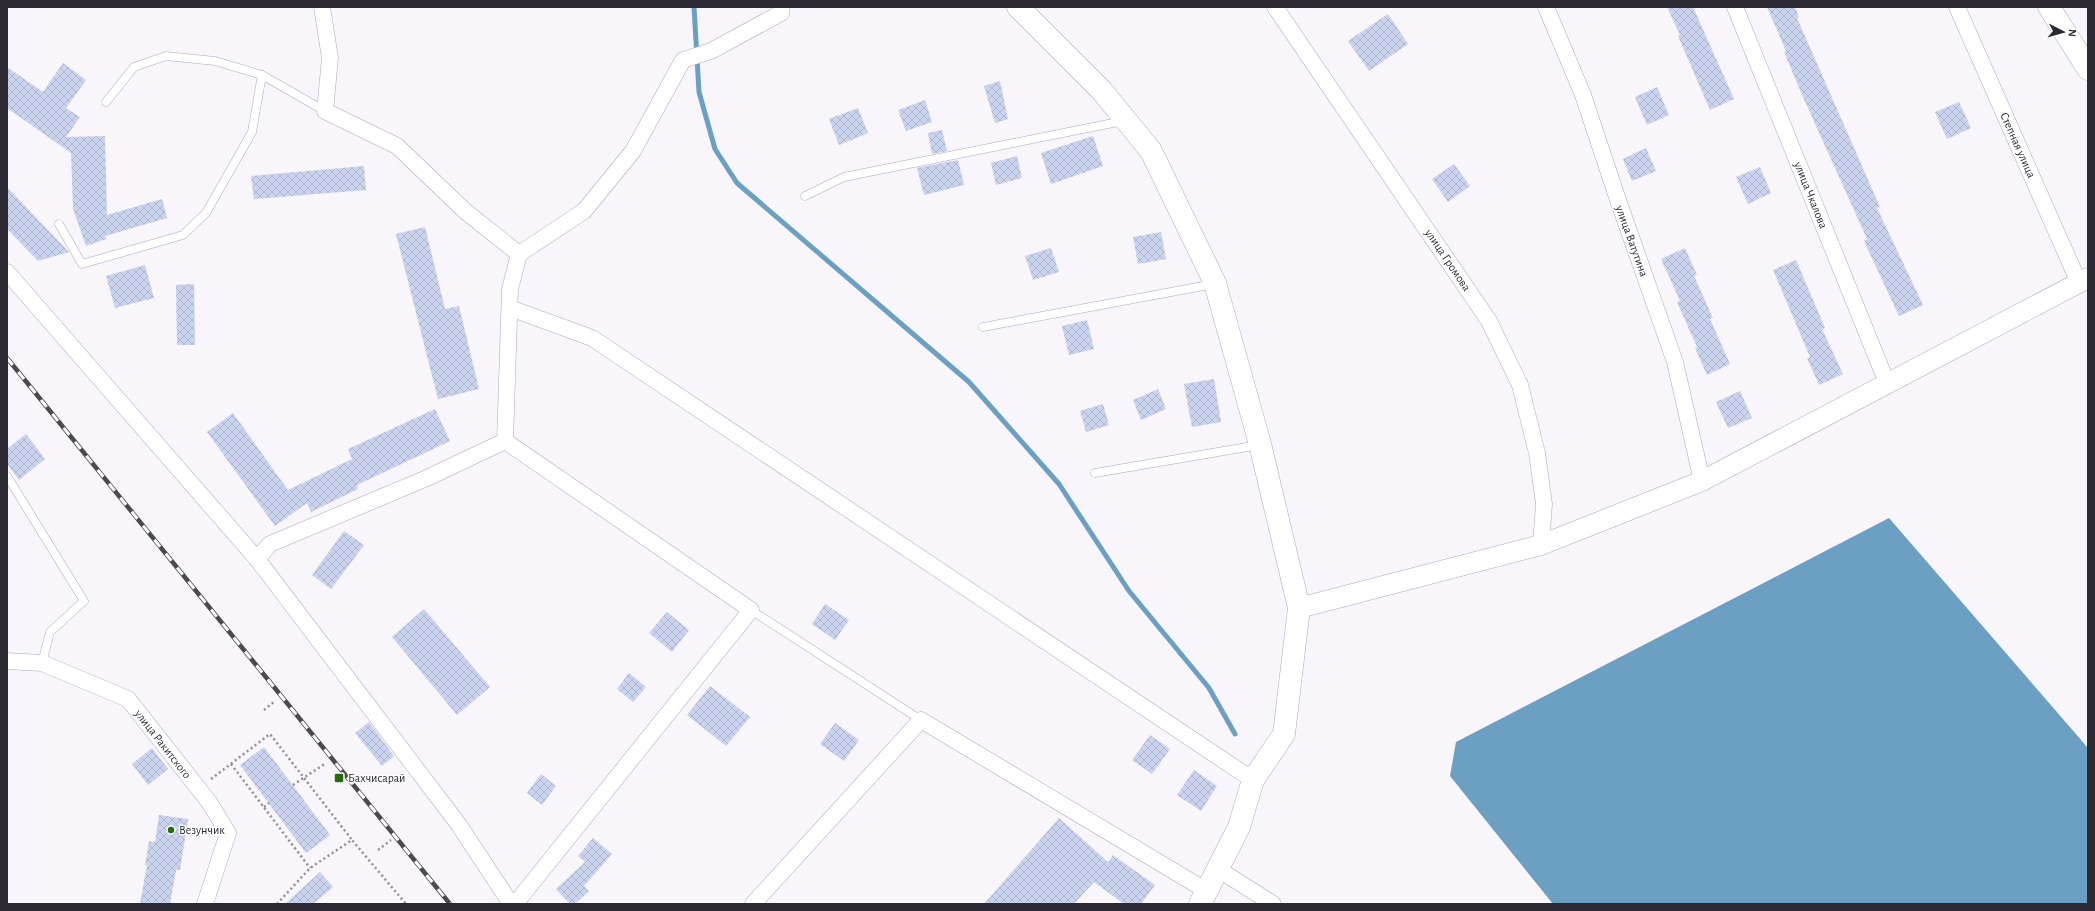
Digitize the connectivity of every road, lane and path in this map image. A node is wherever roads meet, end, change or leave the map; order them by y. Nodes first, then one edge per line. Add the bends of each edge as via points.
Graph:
1 (322, 7) edge
2 (781, 7) edge
3 (1018, 7) edge
4 (1275, 7) edge
5 (1546, 7) edge
6 (1735, 7) edge
7 (1957, 7) edge
8 (2049, 7) edge
9 (2088, 69) edge
10 (262, 75) junction
11 (106, 102) dead end
12 (325, 111) junction
13 (1126, 121) junction
14 (804, 196) dead end
15 (59, 224) dead end
16 (519, 254) junction
17 (7, 272) edge
18 (2083, 280) edge
19 (1215, 283) junction
20 (510, 308) junction
21 (983, 327) dead end
22 (1887, 384) junction
23 (505, 441) junction
24 (1260, 444) junction
25 (1095, 473) dead end
26 (7, 476) edge
27 (1702, 481) junction
28 (1541, 545) junction
29 (257, 559) junction
30 (1300, 608) junction
31 (751, 610) junction
32 (7, 661) edge
33 (42, 663) junction
34 (275, 701) dead end
35 (264, 710) dead end
36 (921, 720) junction
37 (326, 763) dead end
38 (231, 764) junction
39 (304, 778) junction
40 (1253, 780) junction
41 (293, 785) dead end
42 (198, 789) junction
43 (269, 803) dead end
44 (264, 807) junction
45 (352, 840) junction
46 (391, 840) dead end
47 (378, 850) dead end
48 (310, 868) junction
49 (1218, 869) junction
50 (1203, 897) edge
51 (206, 904) edge
52 (277, 904) edge
53 (406, 904) edge
54 (511, 904) edge
55 (515, 904) edge
56 (753, 904) edge
57 (1273, 904) edge

1 - 12 street via 330,58
2 - 16 street via 781,13 711,51 683,60 634,151 589,205
3 - 13 main road via 1102,91
4 - 28 street, улица Громова via 1489,321 1520,385 1537,453 1544,504
5 - 27 street, улица Ватутина via 1583,95 1675,362
6 - 22 street, улица Чкалова
7 - 18 street, Степная улица
8 - 9 main road
10 - 11 lane via 215,61 166,56 134,67
10 - 12 lane
10 - 15 lane via 252,132 206,213 183,235 82,264
12 - 16 street via 397,146 465,211
13 - 14 lane via 844,177
13 - 19 main road via 1151,151
16 - 20 street via 510,288
17 - 29 street
18 - 22 street
19 - 21 lane
19 - 24 main road
20 - 23 street
20 - 40 street via 592,338
22 - 27 street
23 - 29 street via 427,478 270,544
23 - 31 street
24 - 25 lane
24 - 30 main road
26 - 33 lane via 84,601 50,632
27 - 28 street
28 - 30 street
29 - 54 street via 458,825
30 - 40 main road via 1284,734
31 - 36 lane
31 - 55 street
32 - 33 street, улица Ракитского
33 - 42 street, улица Ракитского via 128,699
34 - 35 path
36 - 50 street
36 - 56 street
37 - 39 path
38 - 39 path via 270,734
38 - 42 path
38 - 44 path
39 - 41 path
39 - 45 path
40 - 49 main road via 1239,827
42 - 51 street, улица Ракитского via 228,833
43 - 44 path
44 - 48 path
45 - 48 path
45 - 53 path
46 - 47 path
48 - 52 path
49 - 50 main road
49 - 57 street

